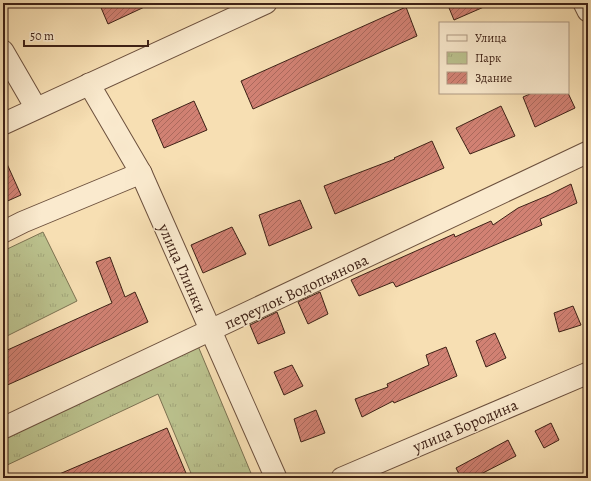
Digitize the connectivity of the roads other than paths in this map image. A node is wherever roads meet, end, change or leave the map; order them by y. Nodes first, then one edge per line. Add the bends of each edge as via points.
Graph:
1 (266, 3) edge
2 (584, 3) edge
3 (588, 12) edge
4 (3, 51) edge
5 (89, 84) junction
6 (36, 108) junction
7 (3, 124) edge
8 (588, 152) edge
9 (141, 173) junction
10 (3, 232) edge
11 (211, 330) junction
12 (588, 373) edge
13 (3, 428) edge
14 (276, 478) edge
15 (342, 478) edge

1 - 5 street
2 - 3 street
4 - 6 street
5 - 6 street
5 - 9 street, улица Глинки
6 - 7 street
8 - 11 street, переулок Водопьянова
9 - 10 street
9 - 11 street, улица Глинки
11 - 13 street, переулок Водопьянова
11 - 14 street, улица Глинки
12 - 15 street, улица Бородина

